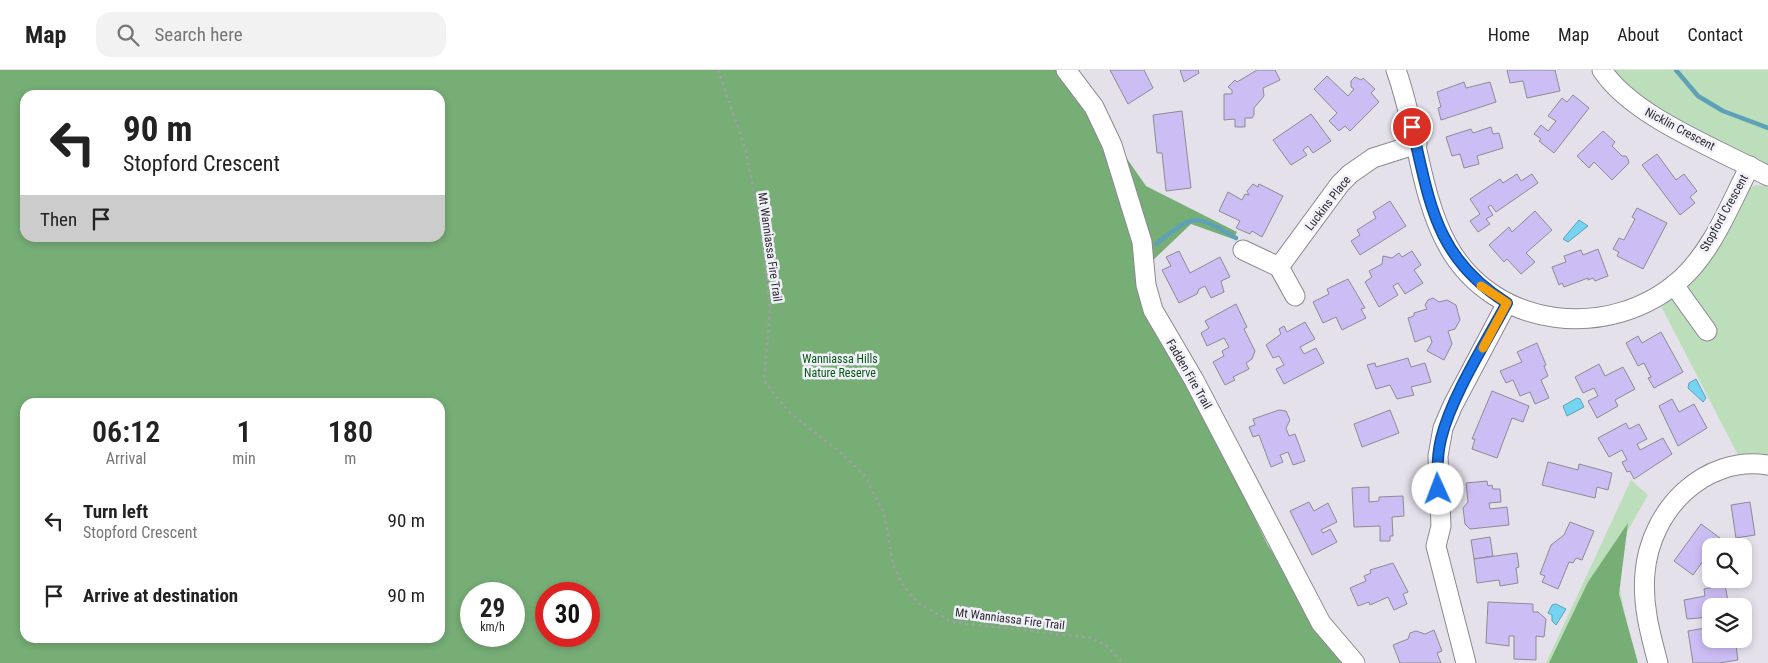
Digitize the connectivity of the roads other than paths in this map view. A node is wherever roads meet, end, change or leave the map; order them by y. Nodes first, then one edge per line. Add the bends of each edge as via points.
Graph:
1 (1066, 70) edge
2 (1396, 70) edge
3 (1602, 70) edge
4 (1416, 144) junction
5 (1750, 166) junction
6 (1768, 176) edge
7 (1243, 250) dead end
8 (1280, 267) junction
9 (1674, 285) junction
10 (1295, 296) dead end
11 (1507, 303) junction
12 (1707, 331) dead end
13 (1768, 465) edge
14 (1355, 663) edge
15 (1466, 663) edge
16 (1658, 663) edge

1 - 14 street, Fadden Fire Trail via 1094,107 1112,146 1142,242 1146,285 1153,310 1194,380 1321,623
2 - 4 street, Stopford Crescent
3 - 5 street, Nicklin Crescent via 1630,101
4 - 8 street, Luckins Place via 1373,158 1350,174
4 - 11 street, Stopford Crescent via 1435,218 1447,245 1470,275
5 - 6 street, Nicklin Crescent
5 - 9 street, Stopford Crescent via 1703,253
7 - 8 street
8 - 10 street
9 - 11 street, Stopford Crescent via 1630,311 1601,318 1570,320 1538,314
9 - 12 street
11 - 15 street via 1453,405 1440,441 1437,467 1441,526 1436,546
13 - 16 street via 1737,465 1711,472 1689,486 1670,505 1656,529 1645,571 1644,602

